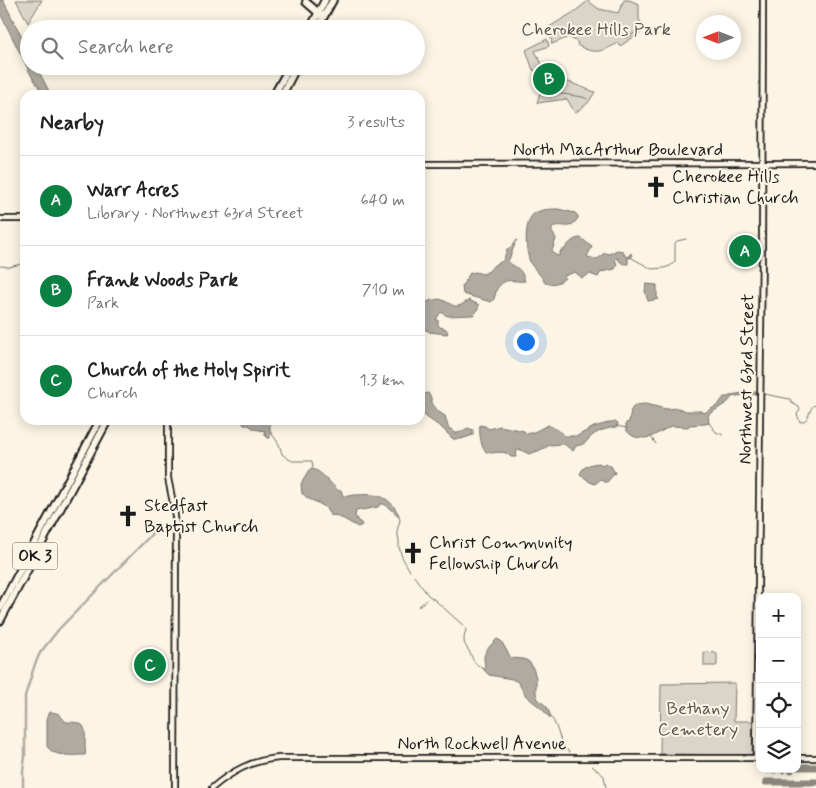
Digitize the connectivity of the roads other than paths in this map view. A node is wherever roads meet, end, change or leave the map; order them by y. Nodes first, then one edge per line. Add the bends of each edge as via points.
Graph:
1 (325, 0) edge
2 (333, 0) edge
3 (763, 0) edge
4 (305, 4) dead end
5 (319, 16) junction
6 (316, 20) edge
7 (318, 20) edge
8 (286, 75) edge
9 (291, 75) edge
10 (282, 90) edge
11 (282, 90) edge
12 (763, 163) junction
13 (816, 163) edge
14 (425, 164) edge
15 (0, 219) edge
16 (20, 219) edge
17 (98, 425) edge
18 (101, 425) edge
19 (105, 425) edge
20 (168, 425) edge
21 (79, 474) junction
22 (68, 481) junction
23 (38, 550) junction
24 (24, 562) junction
25 (0, 608) edge
26 (0, 620) edge
27 (758, 728) edge
28 (756, 758) edge
29 (801, 758) edge
30 (816, 758) edge
31 (175, 788) edge
32 (212, 788) edge

1 - 5 highway
2 - 5 highway
3 - 12 main road, Northwest 63rd Street
4 - 5 highway
5 - 6 highway
5 - 7 highway
8 - 11 highway
9 - 10 highway
12 - 13 main road, North MacArthur Boulevard
12 - 14 main road, North MacArthur Boulevard
12 - 27 main road, Northwest 63rd Street
15 - 16 main road
17 - 22 highway, OK 3
18 - 21 highway
19 - 21 highway, OK 3
20 - 31 main road via 168,478 176,526
21 - 23 highway, OK 3
22 - 23 highway
22 - 24 highway, OK 3
23 - 26 highway, OK 3
24 - 25 highway, OK 3
24 - 26 highway
28 - 32 main road, North Rockwell Avenue via 279,758 243,767
29 - 30 main road

